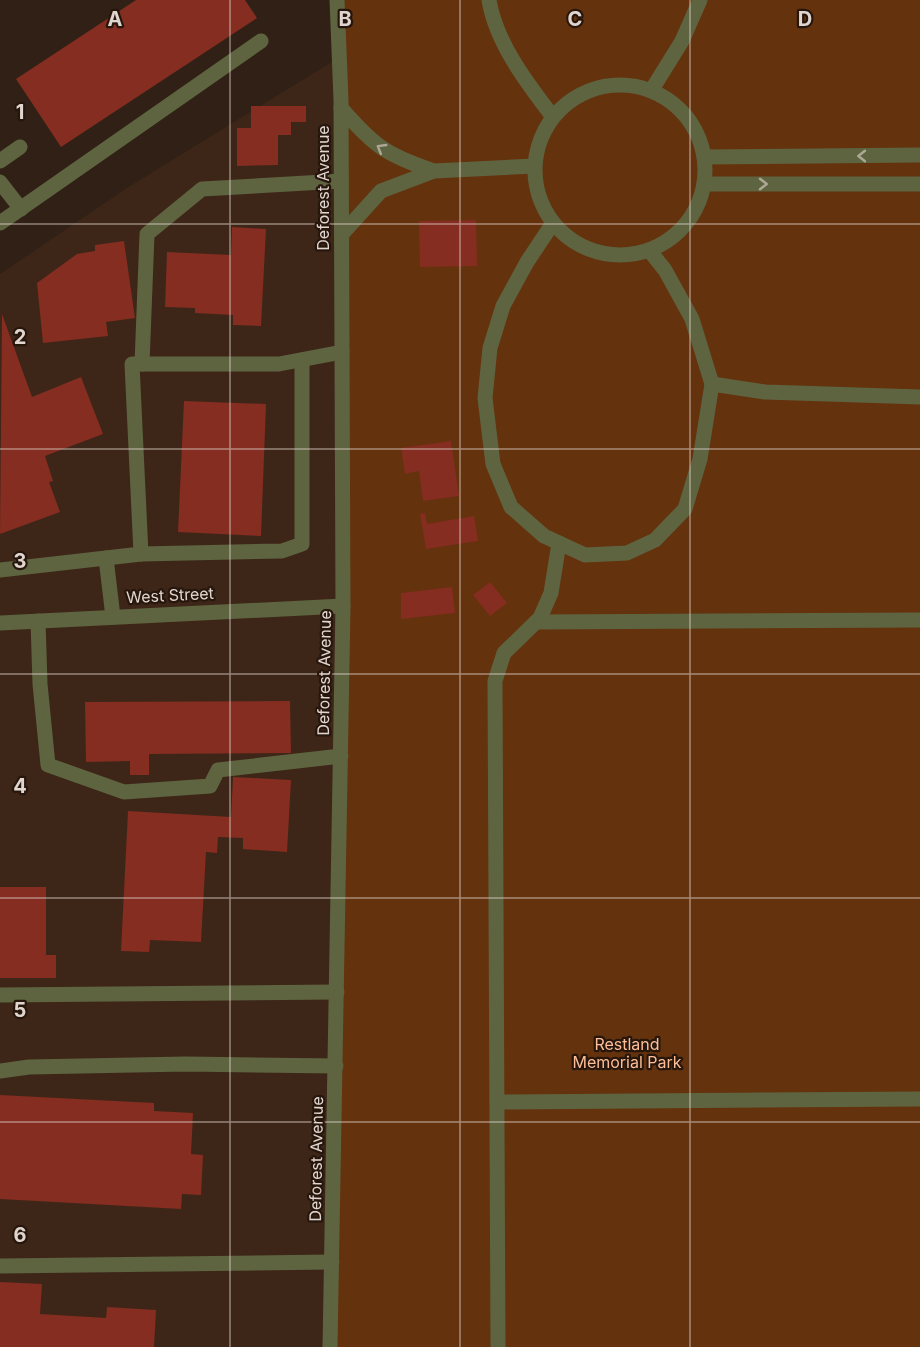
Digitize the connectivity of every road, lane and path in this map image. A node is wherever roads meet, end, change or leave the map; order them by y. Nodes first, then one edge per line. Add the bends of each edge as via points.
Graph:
1 (337, 0) edge
2 (489, 0) edge
3 (699, 0) edge
4 (261, 41) dead end
5 (651, 91) junction
6 (341, 108) junction
7 (553, 117) junction
8 (20, 147) dead end
9 (920, 155) edge
10 (704, 157) junction
11 (0, 161) edge
12 (534, 166) junction
13 (434, 171) junction
14 (341, 181) junction
15 (0, 182) edge
16 (704, 184) junction
17 (920, 184) edge
18 (21, 209) junction
19 (0, 223) edge
20 (553, 223) junction
21 (342, 234) junction
22 (649, 250) junction
23 (342, 352) junction
24 (302, 360) junction
25 (142, 364) junction
26 (712, 384) junction
27 (920, 397) edge
28 (559, 543) junction
29 (141, 554) junction
30 (106, 558) junction
31 (0, 570) edge
32 (343, 606) junction
33 (113, 616) junction
34 (920, 620) edge
35 (38, 621) junction
36 (536, 622) junction
37 (0, 623) edge
38 (340, 756) junction
39 (337, 993) junction
40 (0, 995) edge
41 (336, 1066) junction
42 (0, 1071) edge
43 (920, 1098) edge
44 (497, 1102) junction
45 (332, 1263) junction
46 (0, 1266) edge
47 (330, 1347) edge
48 (498, 1347) edge

1 - 6 street, Deforest Avenue
2 - 7 street via 521,75
3 - 5 street via 682,41
4 - 18 street
5 - 7 street via 624,85 597,87 573,98
5 - 10 street via 676,106 695,129
13 -> 6 street via 400,160 371,142
6 - 14 street, Deforest Avenue
7 - 12 street via 540,140
8 - 11 street
9 -> 10 street
10 - 16 street
12 - 13 street
12 - 20 street via 537,194
13 - 21 street via 381,191
14 - 21 street, Deforest Avenue
14 - 25 street via 202,189 147,234
15 - 18 street
16 -> 17 street
16 - 22 street via 698,206 686,225
18 - 19 street
20 - 22 street via 569,239 594,251 621,255
20 - 28 street via 503,306 490,348 485,398 493,464 511,507 544,536
21 - 23 street, Deforest Avenue
22 - 26 street via 665,270 692,319
23 - 24 street
23 - 32 street, Deforest Avenue
24 - 25 street via 279,364
24 - 29 street via 302,544 282,551
25 - 29 street via 132,364
26 - 27 street via 765,392
26 - 28 street via 700,459 685,509 655,540 627,553 585,555
28 - 36 street via 551,593
29 - 30 street
30 - 31 street
30 - 33 street
32 - 33 street, West Street
32 - 38 street, Deforest Avenue
33 - 35 street, West Street
34 - 36 street
35 - 37 street, West Street
35 - 38 street via 48,765 124,792 210,786 218,770
36 - 44 street via 504,653 495,681
38 - 39 street, Deforest Avenue
39 - 40 street
39 - 41 street, Deforest Avenue
41 - 42 street via 175,1064
41 - 45 street, Deforest Avenue
43 - 44 street
44 - 48 street
45 - 46 street
45 - 47 street, Deforest Avenue

